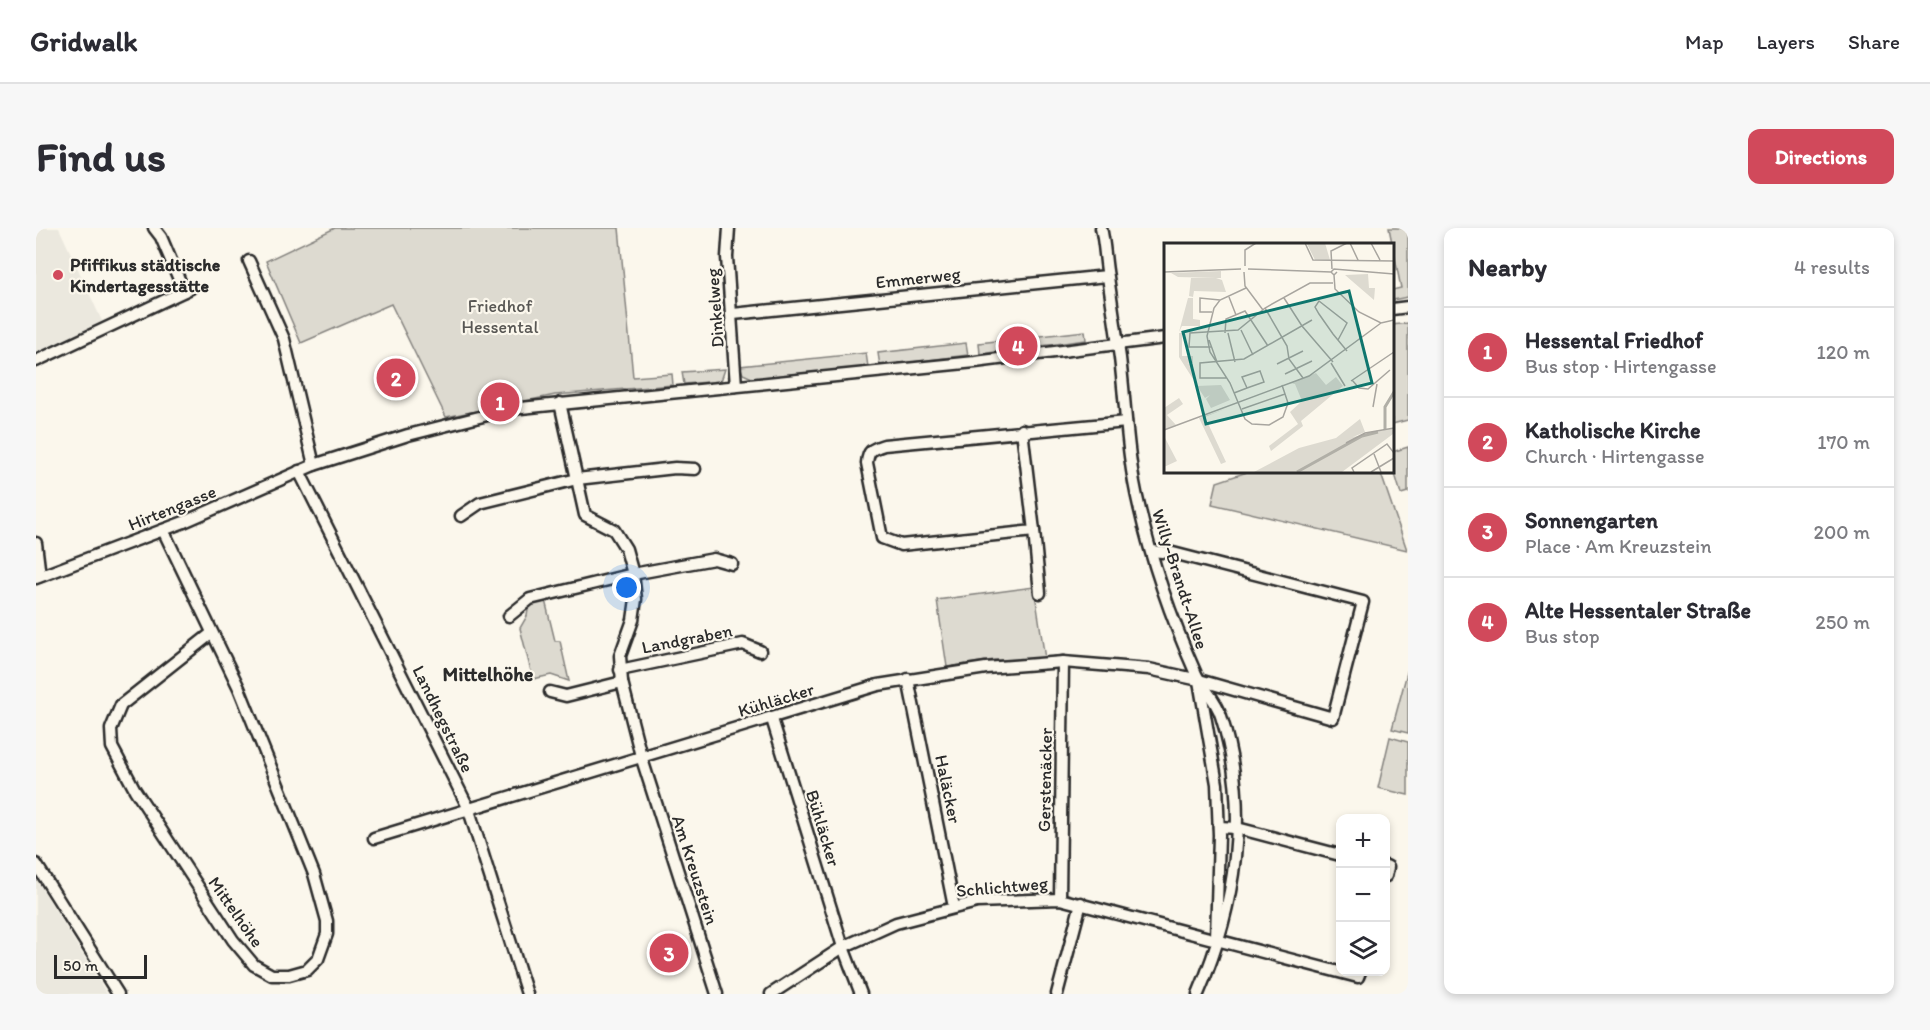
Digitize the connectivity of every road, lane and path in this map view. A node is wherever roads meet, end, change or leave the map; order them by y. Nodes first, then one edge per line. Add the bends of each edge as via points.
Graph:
1 (154, 228) edge
2 (729, 228) edge
3 (1101, 228) edge
4 (249, 261) dead end
5 (1107, 276) junction
6 (1408, 307) edge
7 (1393, 309) edge
8 (733, 314) junction
9 (1164, 338) edge
10 (1118, 344) junction
11 (36, 361) edge
12 (736, 386) junction
13 (560, 403) junction
14 (1126, 422) junction
15 (1022, 430) junction
16 (314, 465) junction
17 (695, 469) dead end
18 (299, 471) junction
19 (577, 479) junction
20 (461, 516) dead end
21 (163, 530) junction
22 (1034, 531) junction
23 (36, 543) edge
24 (1151, 551) junction
25 (732, 564) dead end
26 (633, 574) junction
27 (38, 577) edge
28 (1040, 592) dead end
29 (509, 616) dead end
30 (212, 633) junction
31 (760, 651) dead end
32 (1063, 662) junction
33 (620, 670) junction
34 (908, 679) junction
35 (1199, 680) junction
36 (622, 682) junction
37 (550, 692) dead end
38 (772, 719) junction
39 (642, 756) junction
40 (468, 807) junction
41 (1219, 827) junction
42 (1238, 828) junction
43 (374, 837) dead end
44 (1336, 854) edge
45 (36, 864) edge
46 (1060, 899) junction
47 (1082, 903) junction
48 (954, 907) junction
49 (1216, 939) junction
50 (843, 947) junction
51 (1336, 971) edge
52 (118, 994) edge
53 (527, 994) edge
54 (717, 994) edge
55 (771, 994) edge
56 (861, 994) edge
57 (1057, 994) edge
58 (1198, 994) edge

1 - 11 street via 188,290
2 - 8 street, Dinkelweg via 727,257
3 - 5 street
4 - 16 street via 284,339
5 - 8 street, Emmerweg
5 - 10 street
6 - 7 street
8 - 12 street, Dinkelweg
9 - 10 street, Hirtengasse
10 - 12 street, Hirtengasse
10 - 14 street, Willy-Brandt-Allee
12 - 13 street, Hirtengasse
13 - 16 street, Hirtengasse via 511,409 408,435
13 - 19 street, Landgraben
14 - 15 street
14 - 24 street, Willy-Brandt-Allee via 1129,460
15 - 22 street
15 - 22 street via 884,445 872,449 867,463 882,537 892,544
16 - 18 street, Hirtengasse
17 - 19 street
18 - 21 street, Hirtengasse
18 - 40 street, Landhegstraße
19 - 20 street via 480,503
19 - 26 street, Landgraben via 585,515 614,530 626,549
21 - 27 street, Hirtengasse
21 - 30 street, Mittelhöhe
22 - 28 street
23 - 27 street, Hirtengasse
24 - 35 street, Willy-Brandt-Allee
24 - 35 street, Kühläcker via 1173,553 1363,602 1333,718
25 - 26 street via 714,559
26 - 29 street via 530,599
26 - 33 street, Landgraben via 636,599 620,656
30 - 30 street, Mittelhöhe via 294,822 327,921 318,959 307,970 289,975 272,975 254,965 233,940 135,790 112,747 111,729 121,705
31 - 33 street, Landgraben via 743,644
32 - 34 street, Kühläcker
32 - 35 street, Kühläcker via 1116,665
32 - 46 street, Gerstenäcker
33 - 36 street, Landgraben
34 - 38 street, Kühläcker
34 - 48 street, Haläcker
35 - 41 street, Willy-Brandt-Allee via 1217,784
35 - 42 street, Willy-Brandt-Allee via 1213,696 1221,714 1235,784
36 - 37 street via 566,696
36 - 39 street, Landgraben
38 - 39 street, Kühläcker
38 - 50 street, Bühläcker
39 - 40 street, Kühläcker
39 - 54 street, Am Kreuzstein
40 - 43 street, Kühläcker
40 - 53 street, Landhegstraße
41 - 42 street
41 - 49 street, Willy-Brandt-Allee
42 - 44 street
42 - 49 street, Willy-Brandt-Allee via 1227,915
45 - 52 street
46 - 47 street, Schlichtweg
46 - 48 street, Schlichtweg via 977,902
47 - 49 street, Schlichtweg
47 - 57 street
48 - 50 street, Schlichtweg via 896,923
49 - 51 street, Schlichtweg
49 - 58 street, Willy-Brandt-Allee
50 - 55 street, Schlichtweg
50 - 56 street, Bühläcker

